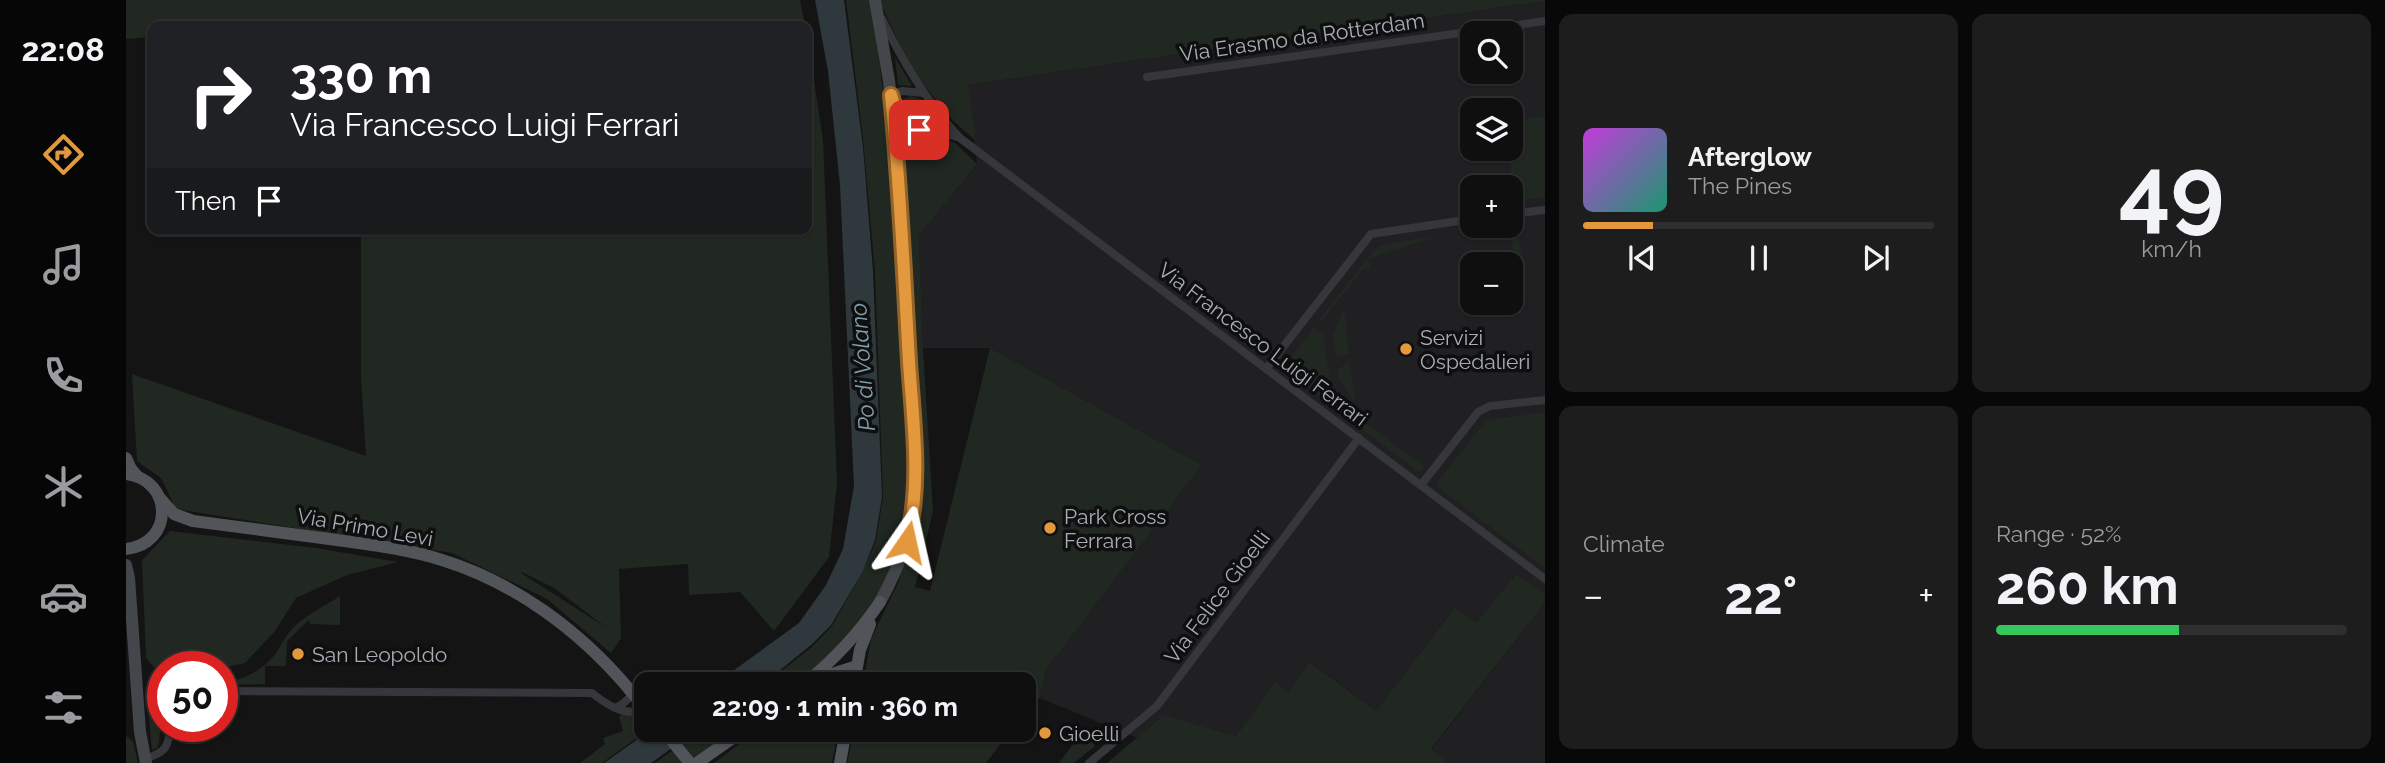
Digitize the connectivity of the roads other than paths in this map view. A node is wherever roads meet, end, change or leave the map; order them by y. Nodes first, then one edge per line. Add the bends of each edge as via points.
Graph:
1 (876, 3) edge
2 (1545, 21) edge
3 (1147, 77) dead end
4 (923, 93) junction
5 (891, 95) junction
6 (929, 131) junction
7 (960, 138) junction
8 (898, 165) junction
9 (1545, 210) edge
10 (1523, 213) edge
11 (1460, 221) edge
12 (1266, 369) junction
13 (1545, 400) edge
14 (1359, 438) junction
15 (126, 458) edge
16 (132, 475) edge
17 (1421, 485) junction
18 (159, 497) junction
19 (193, 520) junction
20 (158, 530) junction
21 (141, 546) junction
22 (126, 549) edge
23 (128, 572) edge
24 (1545, 579) edge
25 (880, 601) junction
26 (857, 666) junction
27 (817, 672) edge
28 (837, 672) edge
29 (856, 672) edge
30 (238, 691) edge
31 (634, 692) edge
32 (634, 695) edge
33 (615, 708) junction
34 (634, 713) edge
35 (168, 742) edge
36 (673, 742) edge
37 (727, 742) edge
38 (844, 742) edge
39 (145, 761) edge
40 (690, 763) edge
41 (697, 763) edge
42 (840, 763) edge
43 (1089, 763) edge

1 - 4 street, Via Francesco Luigi Ferrari
1 - 5 main road
2 - 3 street, Via Erasmo da Rotterdam
4 - 5 street
4 - 7 street, Via Francesco Luigi Ferrari
5 - 6 street, Via Francesco Luigi Ferrari via 904,121
5 - 8 main road
6 - 7 street, Via Francesco Luigi Ferrari
6 - 8 street via 904,146
7 - 12 street, Via Francesco Luigi Ferrari
8 - 25 main road via 915,484 907,542
9 - 10 street
11 - 12 street via 1371,234
12 - 14 street, Via Francesco Luigi Ferrari
13 - 17 street via 1478,412
14 - 17 street, Via Francesco Luigi Ferrari
14 - 43 street, Via Felice Gioelli via 1157,706
15 - 16 main road
16 - 18 main road via 150,484
17 - 24 street, Via Francesco Luigi Ferrari
18 - 19 main road via 173,514
18 - 20 main road
19 - 20 main road via 171,522
19 - 32 main road, Via Primo Levi, bridge via 403,550 463,568 508,588 551,616 596,654
20 - 21 main road
21 - 22 main road
21 - 23 main road
23 - 39 main road
25 - 26 main road
25 - 27 main road via 864,626
26 - 28 main road
26 - 29 main road
30 - 33 street via 592,693
31 - 33 street
33 - 34 street
35 - 39 street via 166,749
36 - 40 main road
37 - 41 main road
38 - 42 main road

